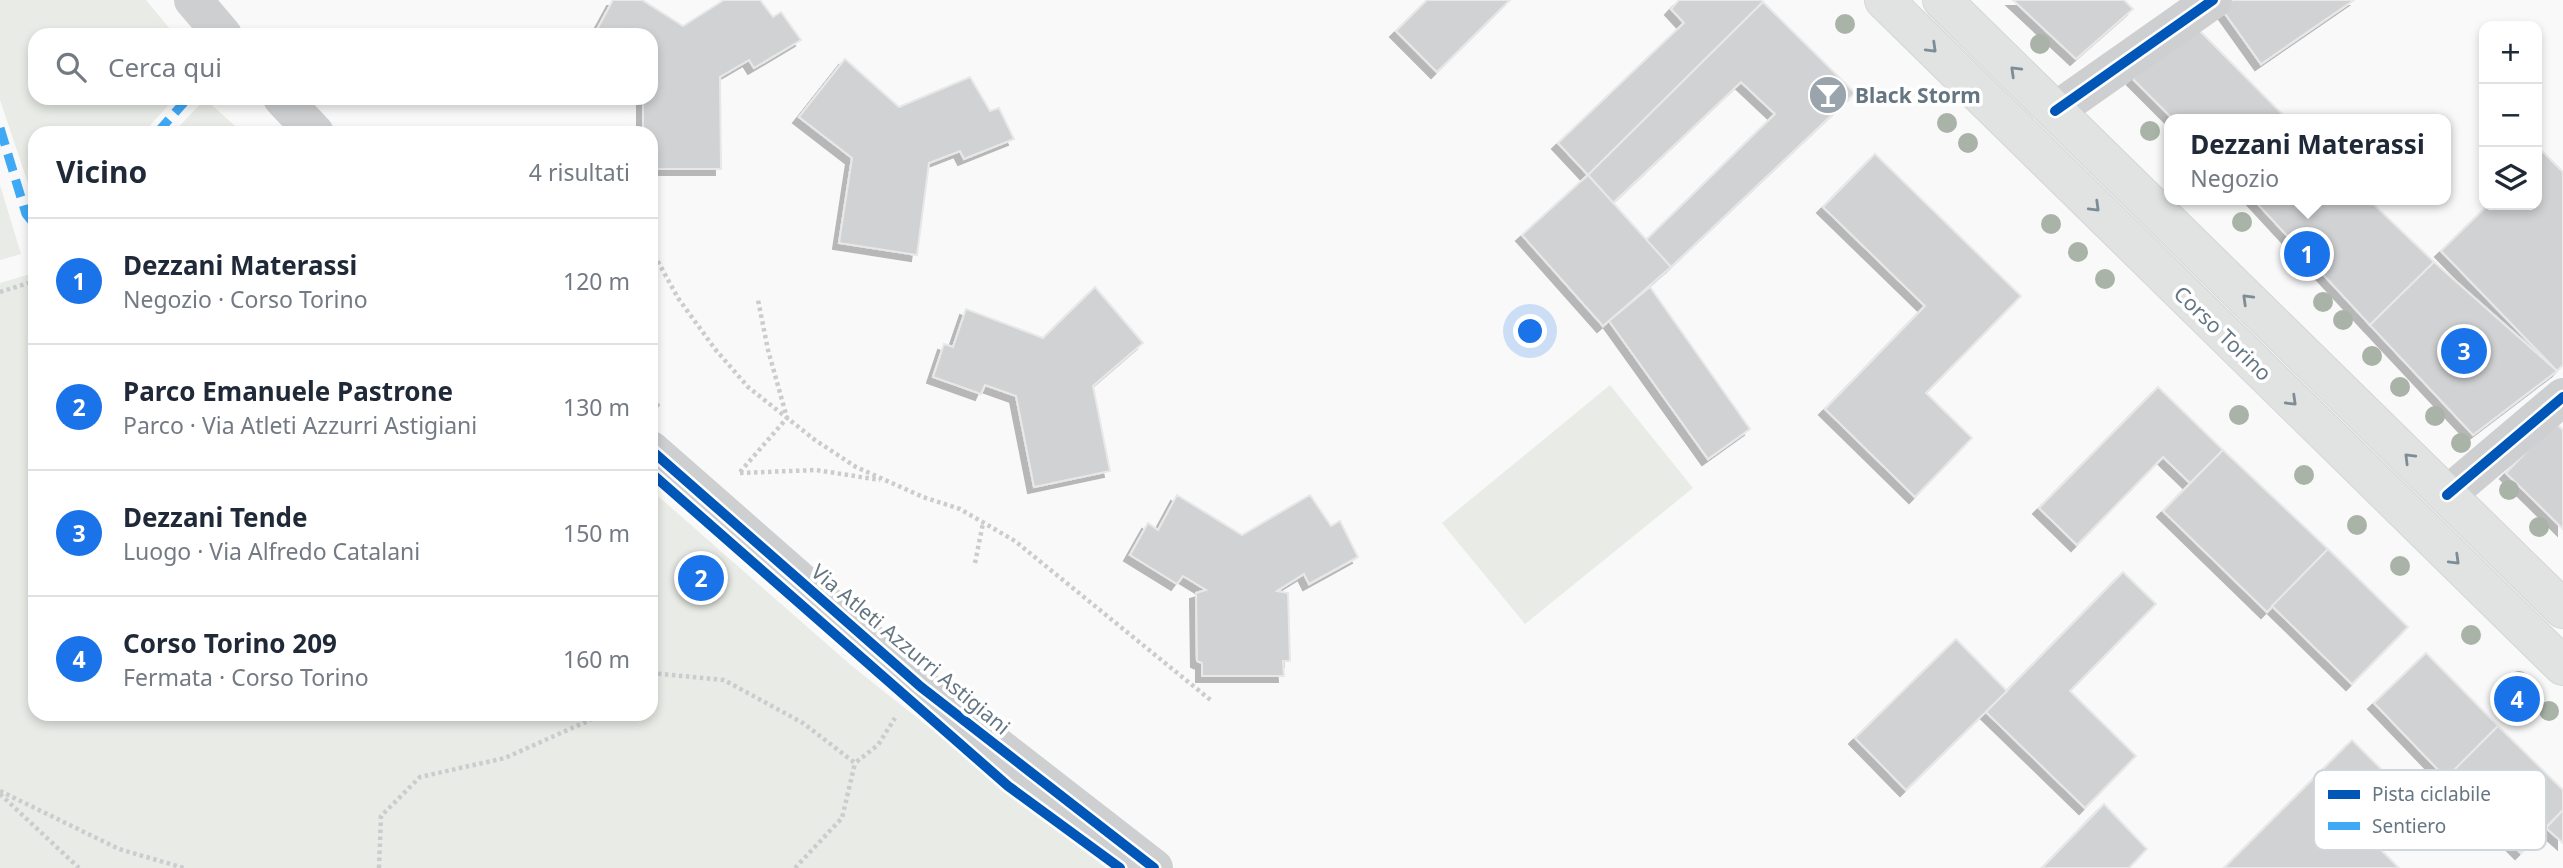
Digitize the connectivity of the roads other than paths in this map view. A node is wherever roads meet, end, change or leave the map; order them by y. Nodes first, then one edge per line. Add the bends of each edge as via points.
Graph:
1 (193, 0) edge
2 (1884, 0) edge
3 (1942, 0) edge
4 (2213, 0) edge
5 (217, 28) edge
6 (289, 105) edge
7 (2055, 111) junction
8 (308, 126) edge
9 (2563, 397) edge
10 (658, 456) edge
11 (2447, 495) junction
12 (2563, 609) edge
13 (2563, 666) edge
14 (1154, 868) edge

1 - 5 street
2 -> 13 main road, Corso Torino
7 -> 3 main road, Corso Torino
4 - 7 street
6 - 8 street
11 -> 7 main road, Corso Torino
9 - 11 street
10 - 14 street, Via Atleti Azzurri Astigiani via 921,687
11 - 12 main road, Corso Torino

